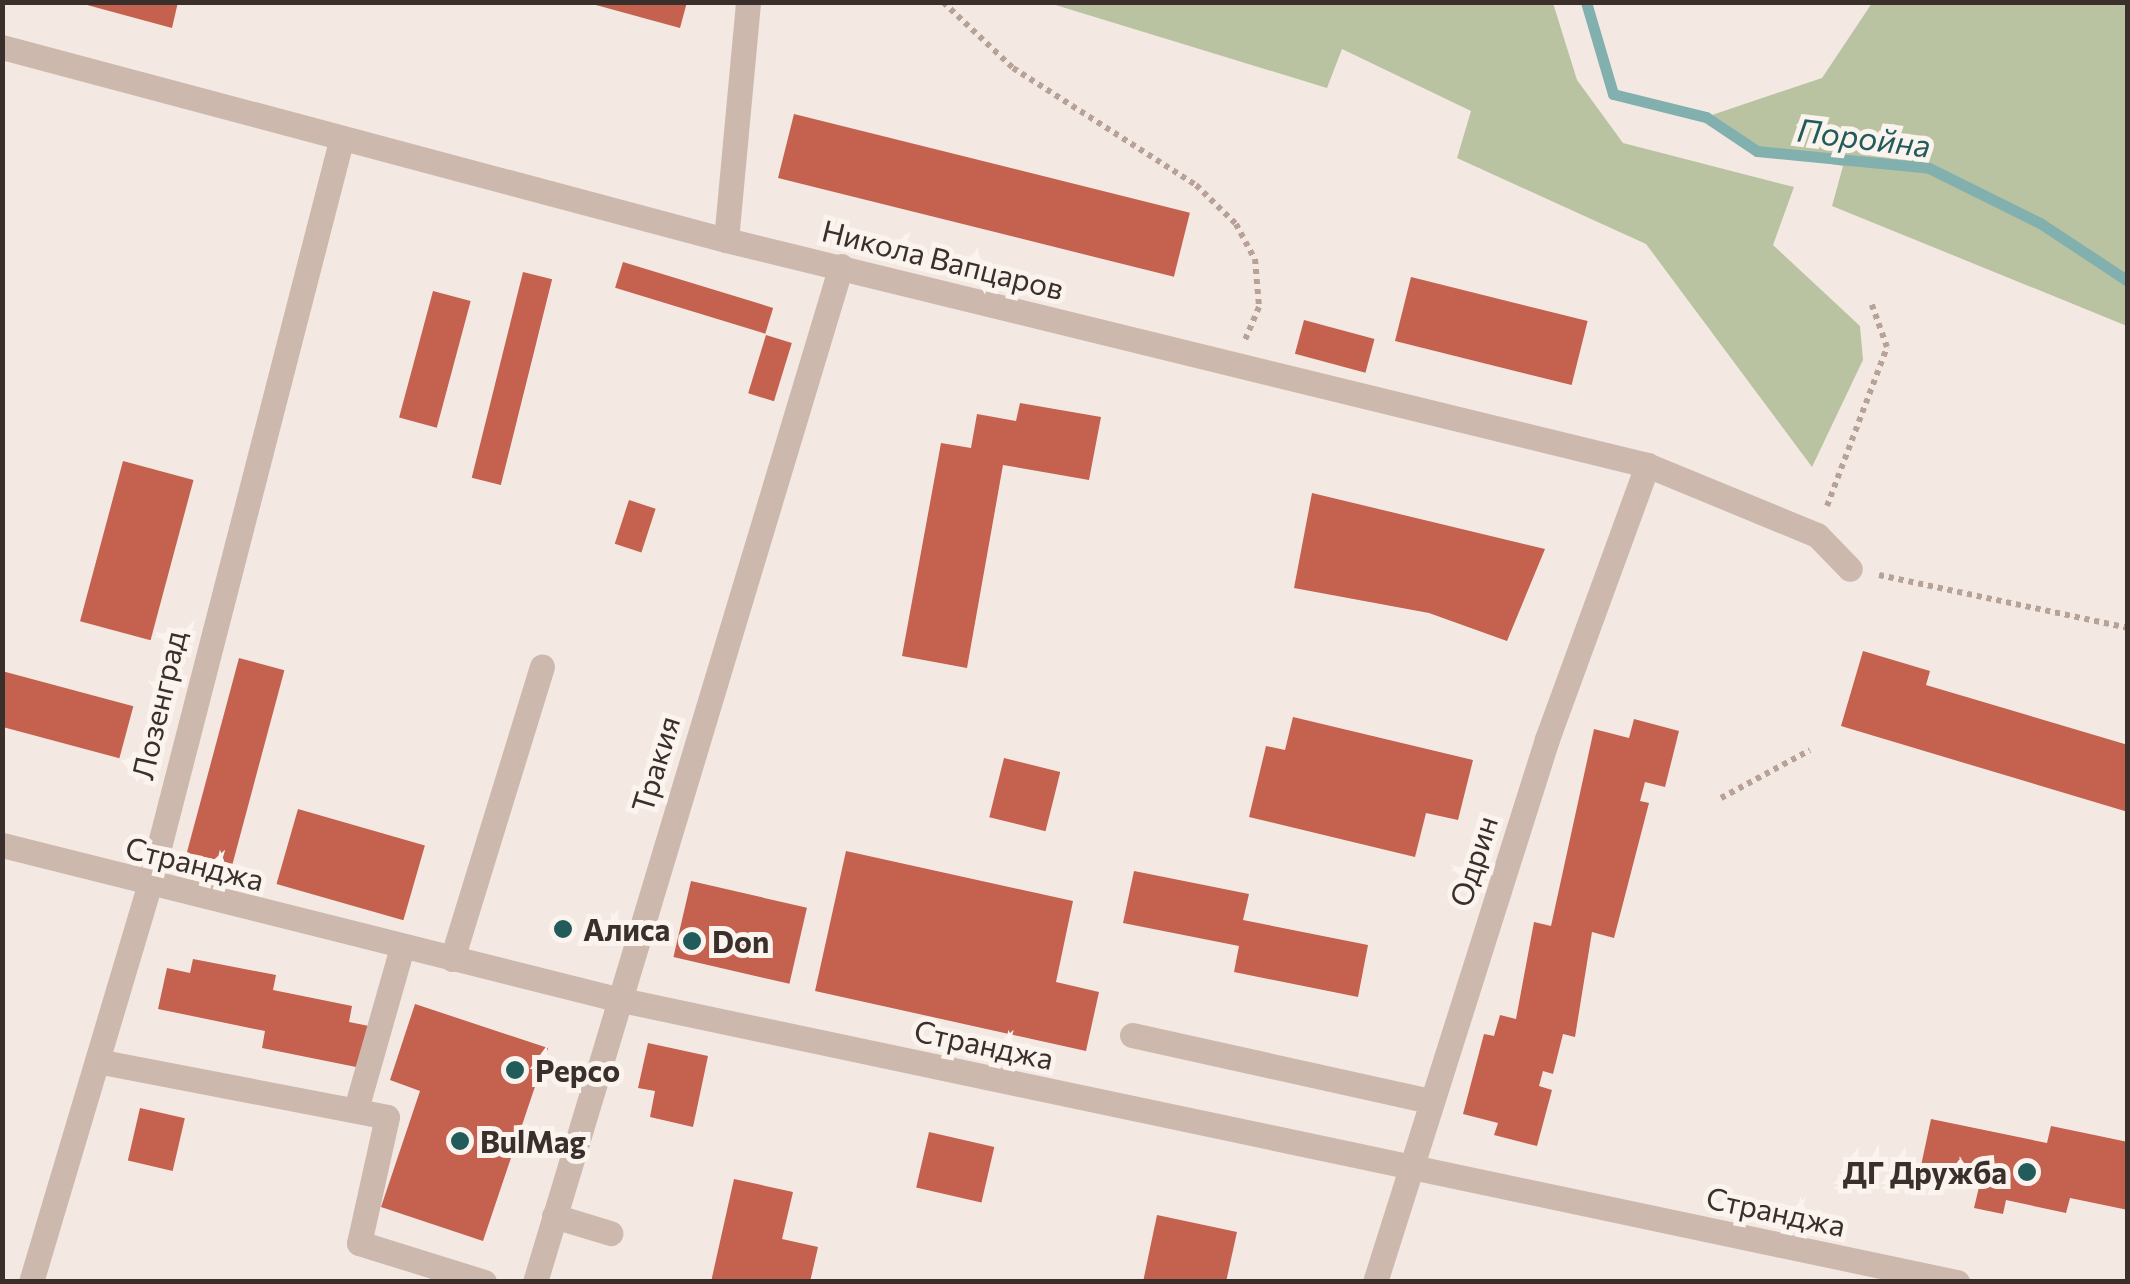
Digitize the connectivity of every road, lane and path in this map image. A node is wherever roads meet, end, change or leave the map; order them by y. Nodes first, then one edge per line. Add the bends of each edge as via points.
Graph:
1 (748, 2) edge
2 (943, 2) edge
3 (2, 47) edge
4 (340, 141) junction
5 (726, 240) junction
6 (841, 266) junction
7 (1872, 305) dead end
8 (1235, 364) junction
9 (1647, 466) junction
10 (1816, 535) junction
11 (1850, 569) joint
12 (2128, 628) edge
13 (542, 668) dead end
14 (1810, 750) dead end
15 (1721, 798) dead end
16 (2, 845) edge
17 (150, 886) junction
18 (402, 947) junction
19 (452, 959) junction
20 (617, 999) junction
21 (1132, 1035) dead end
22 (97, 1061) junction
23 (1429, 1101) junction
24 (356, 1108) junction
25 (1407, 1168) junction
26 (554, 1216) junction
27 (610, 1233) dead end
28 (32, 1282) edge
29 (484, 1282) edge
30 (535, 1282) edge
31 (1375, 1282) edge
32 (1957, 1282) edge

1 - 5 street
2 - 8 path via 1013,68 1196,185 1236,224 1255,259 1259,307
3 - 4 street, Никола Вапцаров
4 - 5 street, Никола Вапцаров
4 - 17 street, Лозенград
5 - 6 street, Никола Вапцаров
6 - 8 street, Никола Вапцаров
6 - 20 street, Тракия
7 - 10 path via 1887,347
8 - 9 street, Никола Вапцаров
9 - 10 street, Никола Вапцаров
9 - 23 street, Одрин
10 - 11 street, Никола Вапцаров
11 - 12 path
13 - 19 street
14 - 15 path
16 - 17 street, Странджа
17 - 18 street, Странджа
17 - 22 street, Лозенград
18 - 19 street, Странджа
18 - 24 street
19 - 20 street, Странджа
20 - 25 street, Странджа
20 - 26 street, Тракия
21 - 23 street
22 - 24 street
22 - 28 street, Лозенград
23 - 25 street, Одрин
24 - 29 street via 387,1116 359,1243
25 - 31 street, Одрин
25 - 32 street, Странджа
26 - 27 street
26 - 30 street, Тракия

